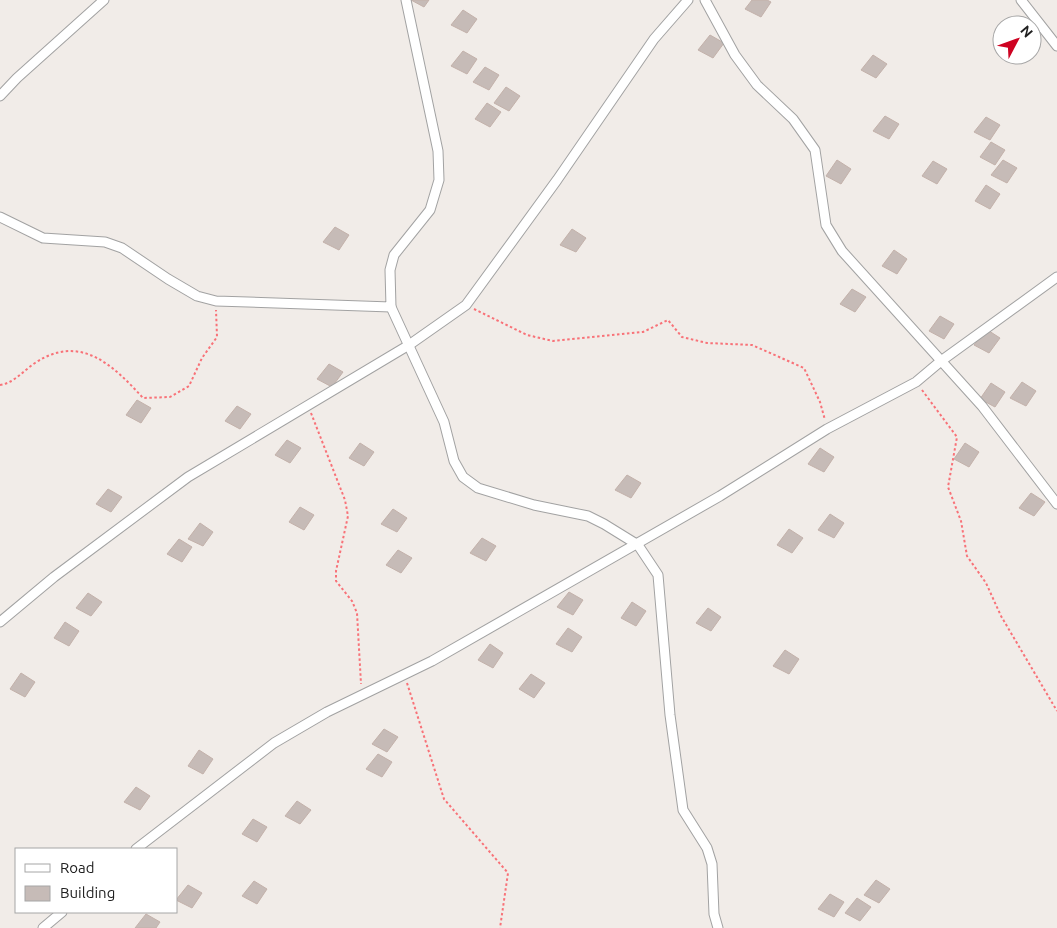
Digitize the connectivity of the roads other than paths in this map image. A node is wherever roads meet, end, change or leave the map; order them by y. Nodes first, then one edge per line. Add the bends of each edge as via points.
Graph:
1 (104, 0) edge
2 (406, 0) edge
3 (688, 0) edge
4 (705, 0) edge
5 (1021, 0) edge
6 (1057, 46) edge
7 (0, 96) edge
8 (0, 217) edge
9 (1057, 277) edge
10 (391, 307) junction
11 (409, 345) junction
12 (941, 361) junction
13 (1057, 504) edge
14 (638, 544) junction
15 (0, 622) edge
16 (137, 848) edge
17 (61, 913) edge
18 (43, 928) edge
19 (718, 928) edge

1 - 7 street
2 - 10 street via 438,151 439,180 430,210 394,255 390,270
3 - 11 street via 654,39 466,304
4 - 12 street via 757,85 793,119 815,150 826,225 842,251
5 - 6 street
8 - 10 street via 43,238 105,242 122,248 175,284 197,296 216,301
9 - 12 street
10 - 11 street
11 - 14 street via 444,422 454,461 463,477 478,488 534,505 588,516
11 - 15 street via 188,477 54,577
12 - 13 street via 982,406
12 - 14 street via 916,382 827,429
14 - 16 street via 432,661 327,712 274,743
14 - 19 street via 658,575 670,714 683,810 707,848 712,864 714,914
17 - 18 street

